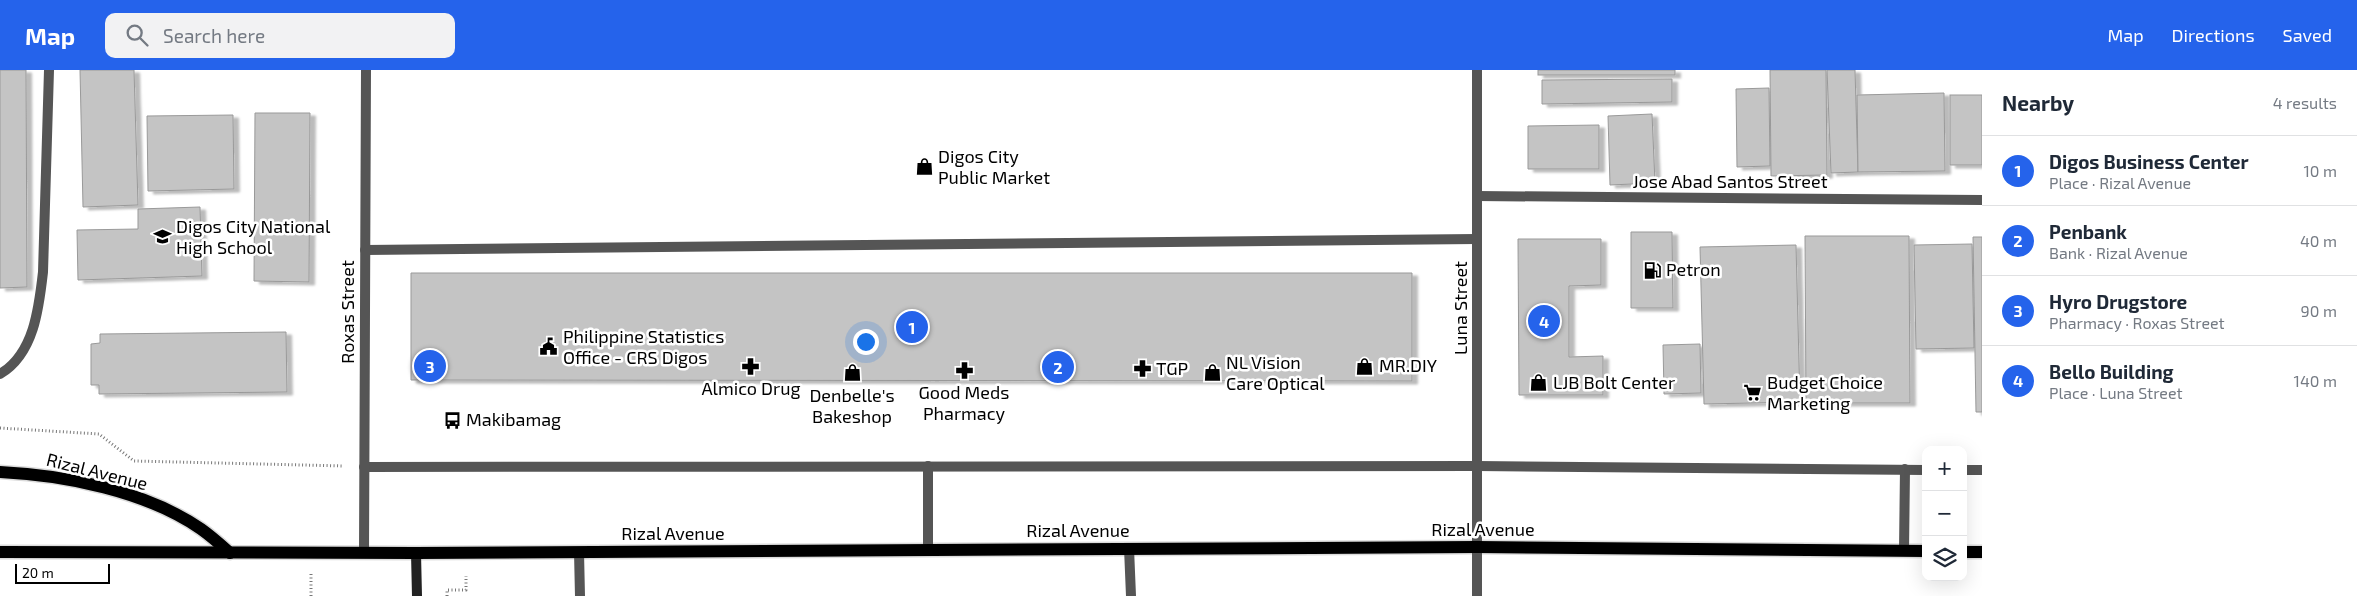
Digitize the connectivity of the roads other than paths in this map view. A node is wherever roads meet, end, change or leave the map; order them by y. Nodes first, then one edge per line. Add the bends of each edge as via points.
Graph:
1 (49, 70) edge
2 (366, 70) edge
3 (1477, 70) edge
4 (1477, 196) junction
5 (1982, 200) edge
6 (1477, 239) junction
7 (365, 250) junction
8 (0, 374) edge
9 (364, 466) junction
10 (928, 466) junction
11 (1477, 466) junction
12 (1905, 470) junction
13 (1922, 470) edge
14 (1967, 470) edge
15 (1982, 470) edge
16 (0, 472) edge
17 (1477, 546) junction
18 (1129, 548) junction
19 (928, 550) junction
20 (1904, 551) junction
21 (1922, 551) edge
22 (0, 552) edge
23 (579, 552) junction
24 (1967, 552) edge
25 (1982, 552) edge
26 (230, 553) junction
27 (364, 553) junction
28 (416, 553) junction
29 (417, 596) edge
30 (580, 596) edge
31 (1130, 596) edge
32 (1477, 596) edge

1 - 8 street via 40,298 33,331 20,355
2 - 7 street, Roxas Street
3 - 4 street, Luna Street
4 - 5 street, Jose Abad Santos Street
4 - 6 street, Luna Street
6 - 7 street
6 - 11 street, Luna Street
7 - 9 street, Roxas Street
9 - 10 street
9 - 27 street, Roxas Street
10 - 11 street
10 - 19 street
11 - 12 street
11 - 17 street, Luna Street
12 - 13 street
12 - 20 street
14 - 15 street
16 - 26 main road, Rizal Avenue via 62,478 113,490 158,506 200,528
17 - 18 main road, Rizal Avenue
17 - 20 main road, Rizal Avenue
17 - 32 street, Luna Street
18 - 19 main road, Rizal Avenue
18 - 31 street
19 - 23 main road, Rizal Avenue
20 - 21 main road, Rizal Avenue
22 - 26 main road, Rizal Avenue
23 - 28 main road, Rizal Avenue
23 - 30 street
24 - 25 main road
26 - 27 main road, Rizal Avenue
27 - 28 main road, Rizal Avenue
28 - 29 main road

